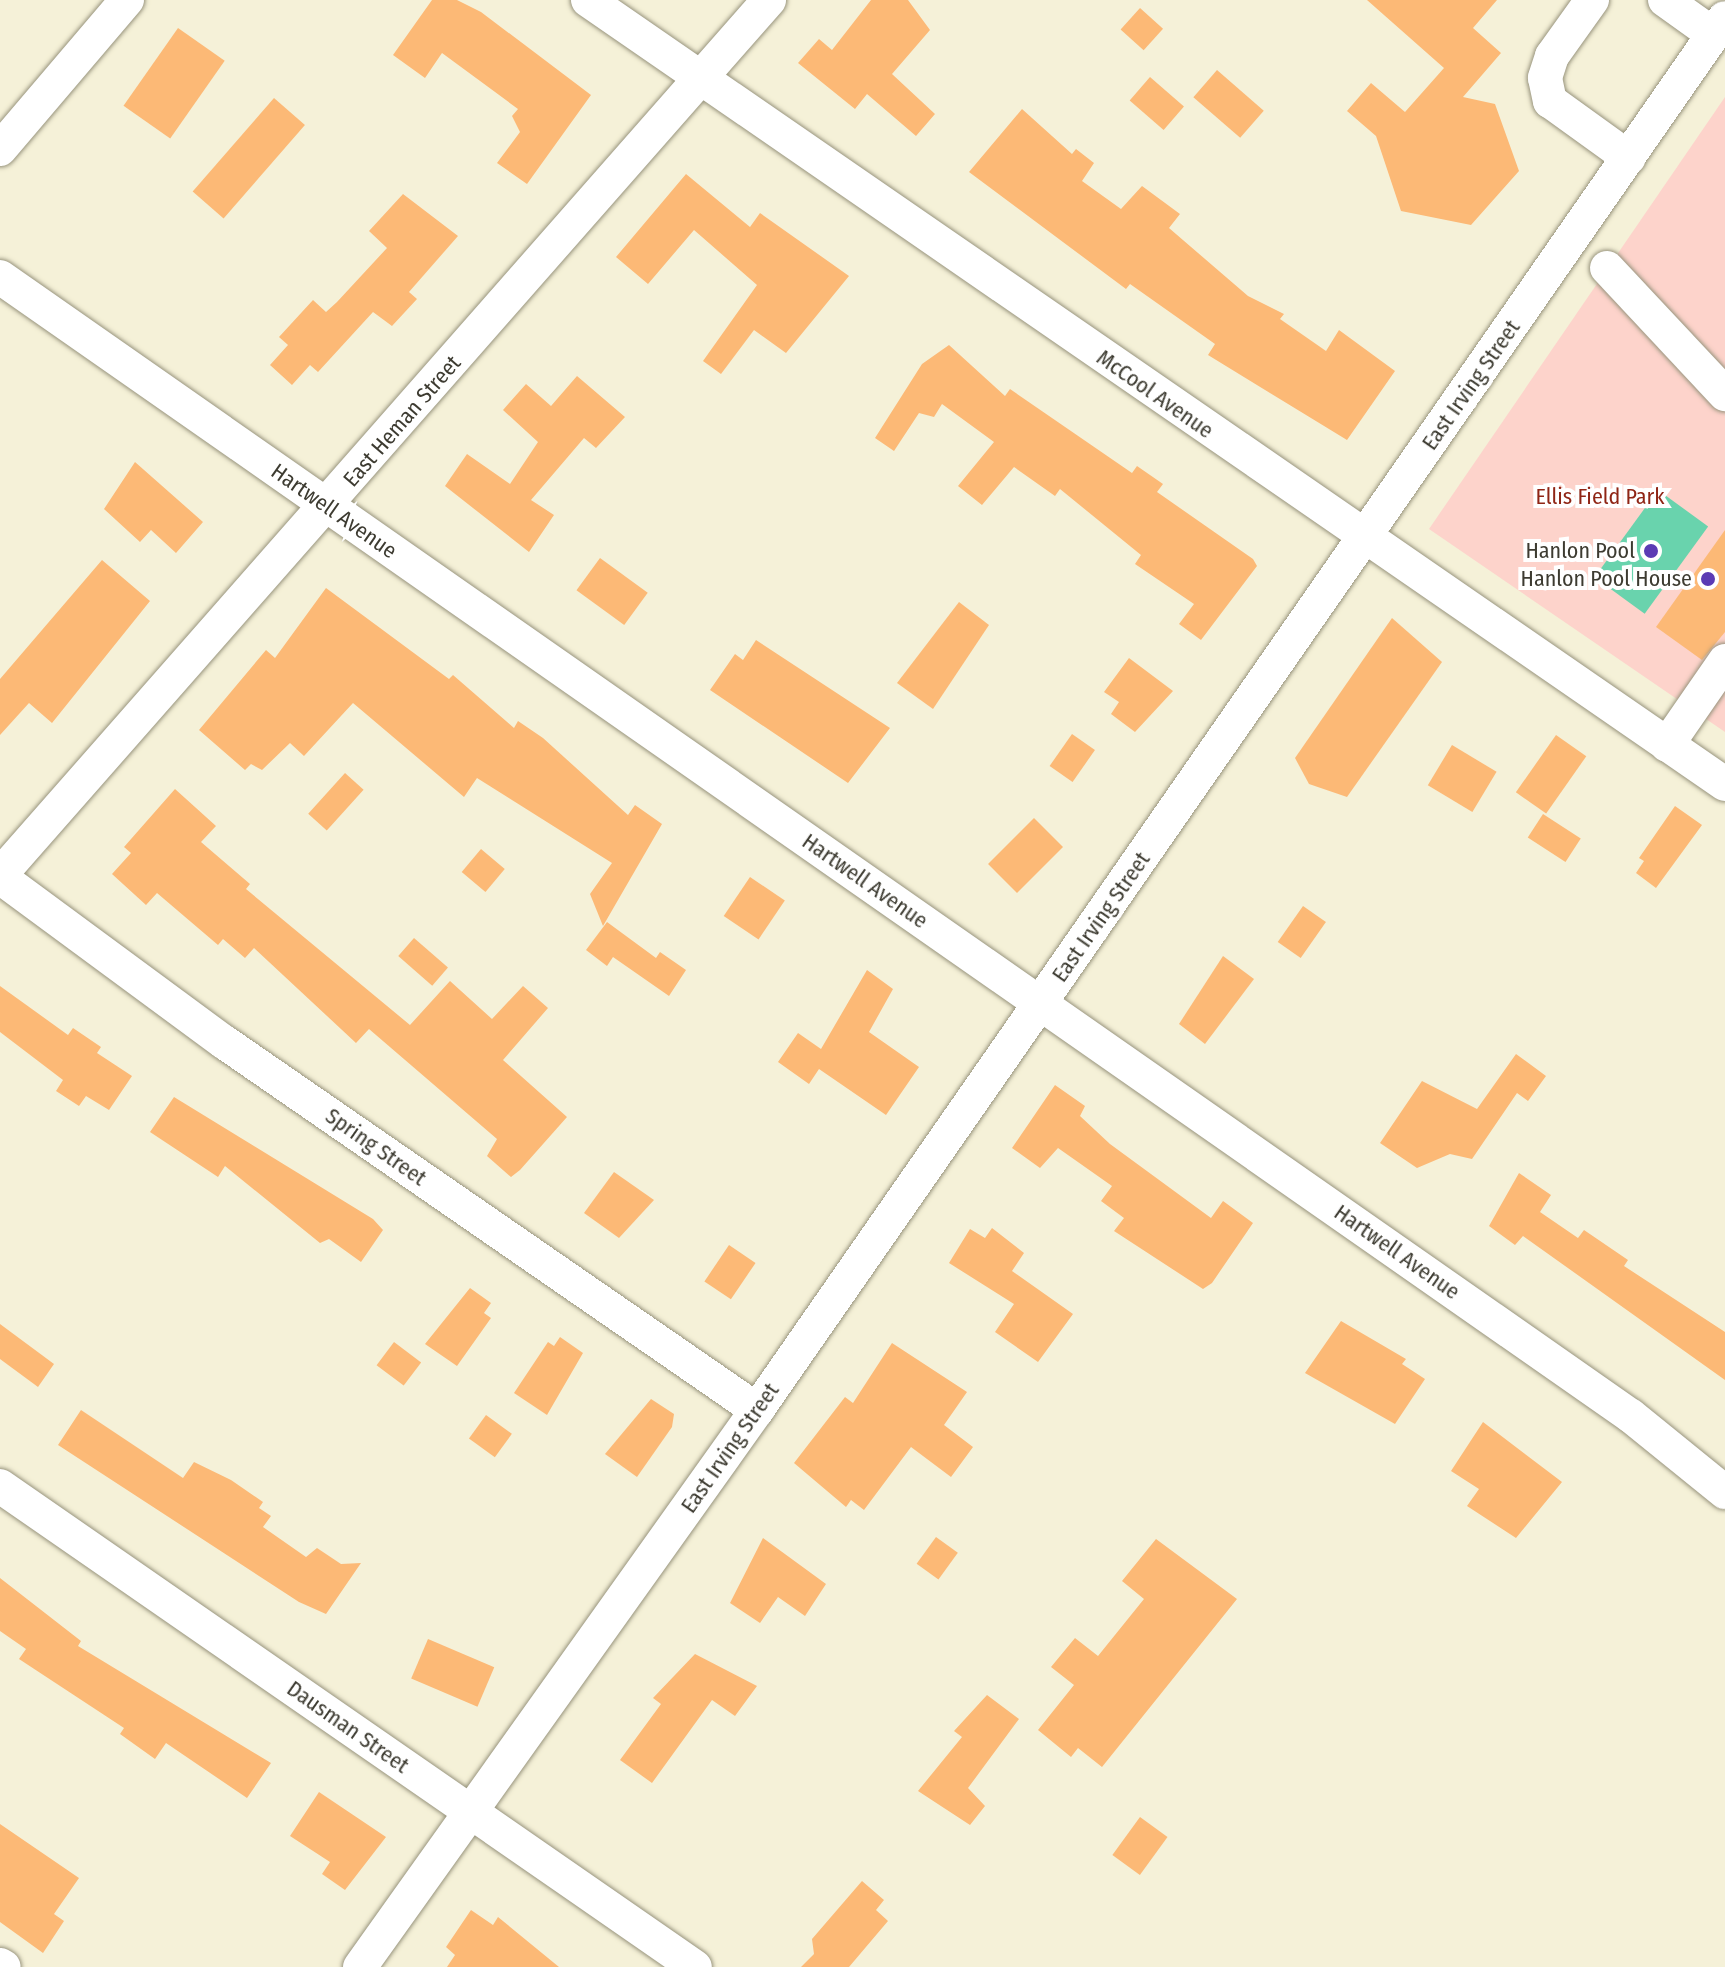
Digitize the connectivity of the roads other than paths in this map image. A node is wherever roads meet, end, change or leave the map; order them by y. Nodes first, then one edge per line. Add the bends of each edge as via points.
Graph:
1 (127, 0) edge
2 (588, 0) edge
3 (769, 0) edge
4 (1592, 0) edge
5 (1665, 0) edge
6 (1719, 26) edge
7 (700, 78) junction
8 (0, 149) edge
9 (1629, 158) junction
10 (1607, 268) dead end
11 (0, 277) edge
12 (1725, 394) edge
13 (327, 506) junction
14 (1364, 539) junction
15 (1725, 661) edge
16 (1667, 745) junction
17 (1725, 784) edge
18 (0, 876) edge
19 (1041, 1003) junction
20 (757, 1410) junction
21 (0, 1486) edge
22 (1725, 1492) edge
23 (472, 1813) junction
24 (360, 1967) edge
25 (695, 1967) edge

1 - 8 street
2 - 7 street, McCool Avenue
3 - 7 street, East Heman Street
4 - 9 street via 1552,56 1545,78 1550,101
5 - 6 street
6 - 9 street, East Irving Street
7 - 13 street, East Heman Street
7 - 14 street, McCool Avenue
9 - 14 street, East Irving Street
10 - 12 street
11 - 13 street, Hartwell Avenue
13 - 18 street, East Heman Street
13 - 19 street, Hartwell Avenue
14 - 16 street, McCool Avenue
14 - 19 street, East Irving Street
15 - 16 street
16 - 17 street, McCool Avenue
18 - 20 street, Spring Street via 224,1042
19 - 20 street, East Irving Street
19 - 22 street, Hartwell Avenue via 1631,1416
20 - 23 street, East Irving Street
21 - 23 street, Dausman Street
23 - 24 street, East Irving Street
23 - 25 street, Dausman Street

